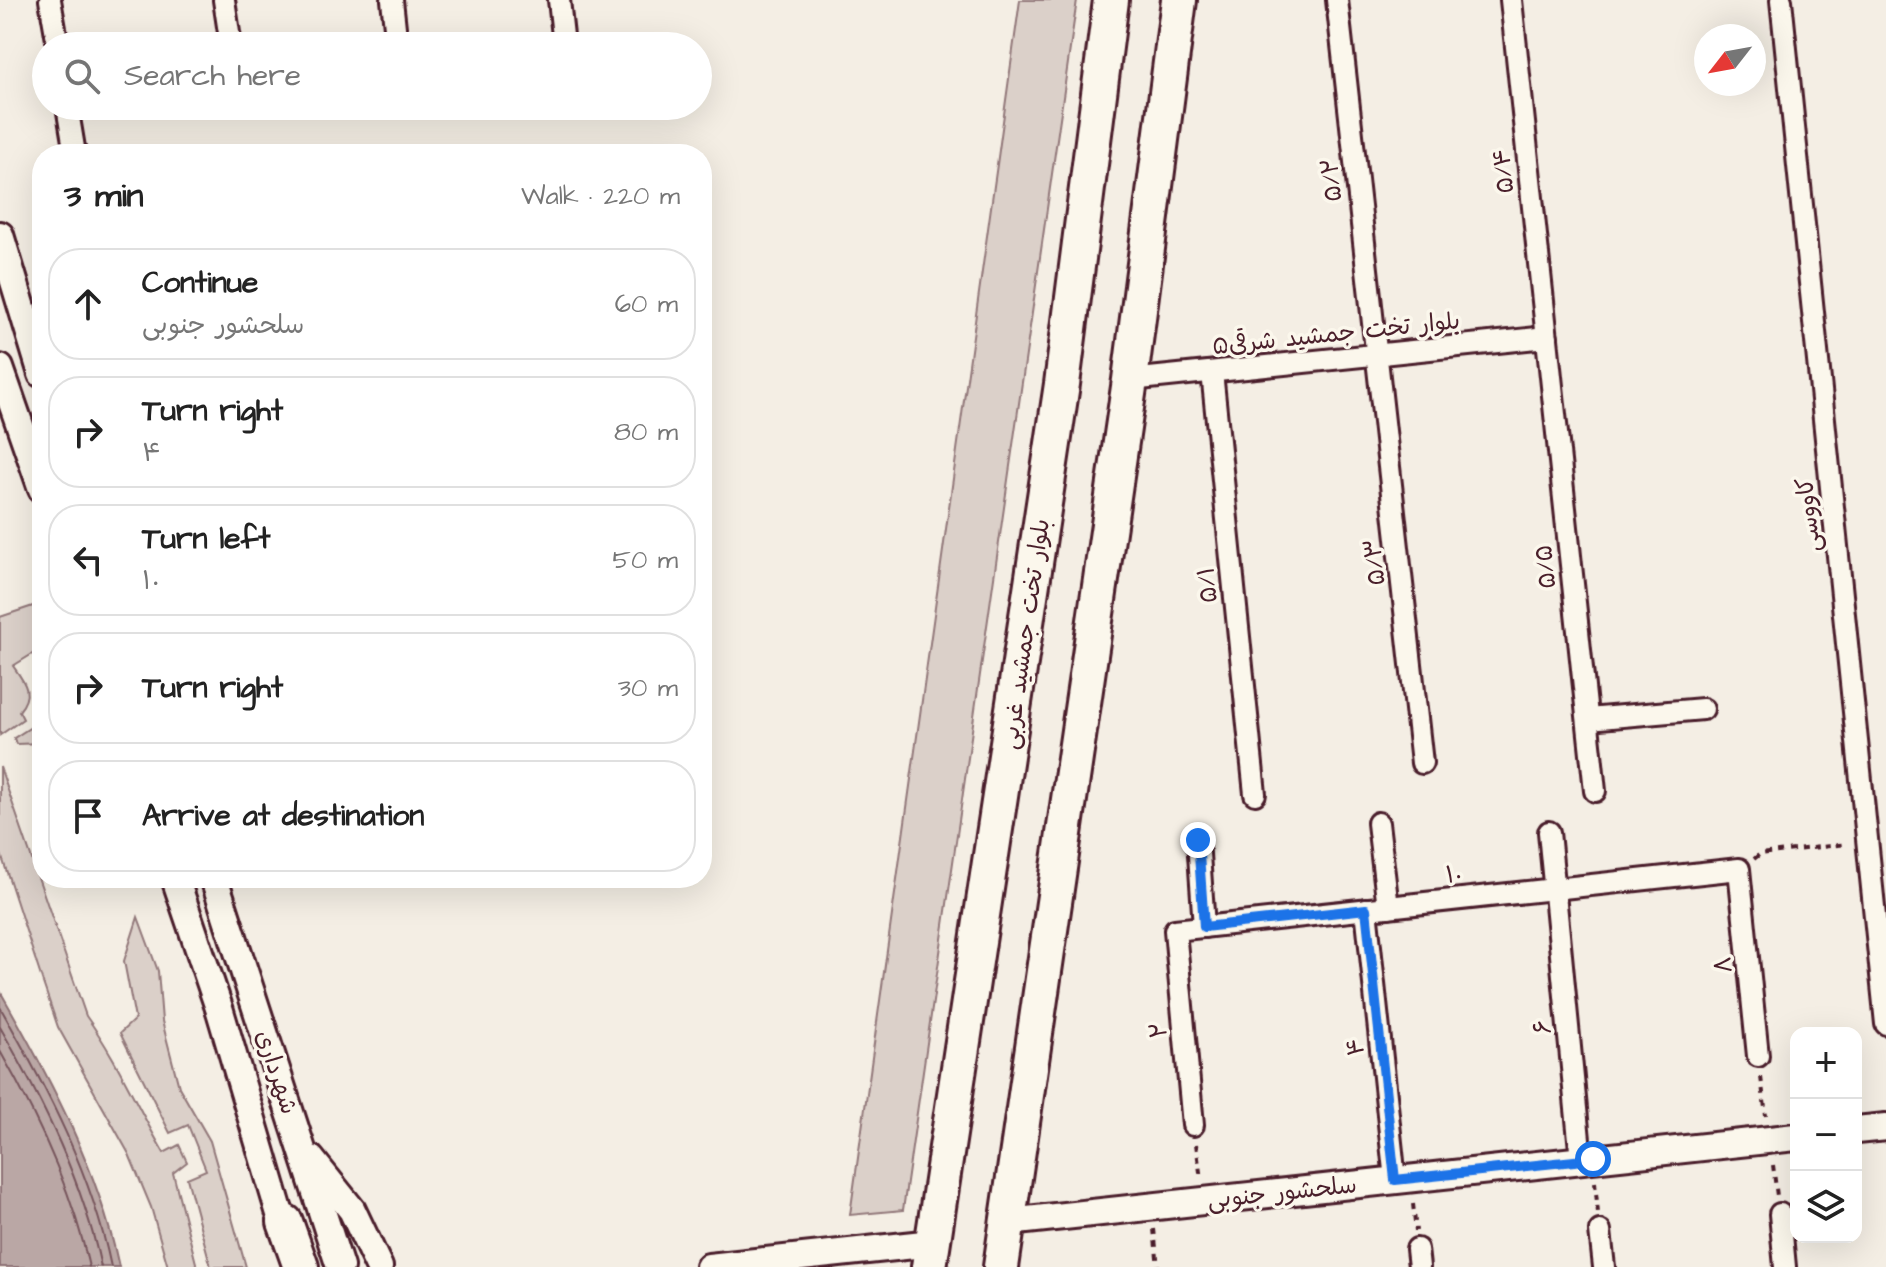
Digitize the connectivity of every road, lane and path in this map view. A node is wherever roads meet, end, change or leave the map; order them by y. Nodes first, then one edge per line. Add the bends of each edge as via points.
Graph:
1 (50, 0) edge
2 (224, 0) edge
3 (392, 0) edge
4 (559, 0) edge
5 (1111, 0) edge
6 (1179, 0) edge
7 (1337, 0) edge
8 (1511, 0) edge
9 (1781, 0) edge
10 (56, 32) edge
11 (229, 32) edge
12 (395, 32) edge
13 (563, 32) edge
14 (69, 120) edge
15 (73, 144) edge
16 (0, 235) edge
17 (1547, 337) junction
18 (32, 341) edge
19 (1376, 355) junction
20 (0, 368) edge
21 (1212, 372) junction
22 (1130, 380) junction
23 (32, 460) edge
24 (1703, 709) dead end
25 (1588, 719) junction
26 (1422, 763) dead end
27 (1595, 791) dead end
28 (1255, 794) dead end
29 (1378, 823) dead end
30 (1549, 832) dead end
31 (1198, 840) dead end
32 (1867, 842) junction
33 (1739, 869) junction
34 (178, 888) edge
35 (217, 888) edge
36 (1555, 889) junction
37 (1388, 907) junction
38 (1366, 909) junction
39 (1204, 927) junction
40 (1175, 930) joint
41 (1886, 1024) edge
42 (1758, 1056) dead end
43 (1193, 1125) joint
44 (1886, 1127) edge
45 (1862, 1129) edge
46 (1790, 1138) edge
47 (301, 1147) junction
48 (1587, 1159) junction
49 (1403, 1179) junction
50 (1204, 1201) junction
51 (1151, 1206) junction
52 (1780, 1214) dead end
53 (285, 1222) junction
54 (1008, 1222) junction
55 (1600, 1231) joint
56 (931, 1255) edge
57 (1418, 1258) edge
58 (767, 1264) edge
59 (293, 1267) edge
60 (301, 1267) edge
61 (340, 1267) edge
62 (379, 1267) edge
63 (709, 1267) edge
64 (1001, 1267) edge
65 (1158, 1267) edge
66 (1604, 1267) edge
67 (1785, 1267) edge

1 - 10 street
2 - 11 street
3 - 12 street
4 - 13 street
5 - 56 main road, بلوار تخت جمشید غربی via 1062,384
6 - 22 main road
7 - 19 street, ۵/۲
8 - 17 street, ۵/۴
9 - 32 street, کاووسی
14 - 15 street
16 - 18 street
17 - 19 street, بلوار تخت جمشید شرقی۵
17 - 25 street, ۵/۵
19 - 21 street, بلوار تخت جمشید شرقی۵
19 - 26 street, ۵/۳
20 - 23 street
21 - 22 street, بلوار تخت جمشید شرقی۵
21 - 28 street, ۵/۱
22 - 54 main road
24 - 25 street
25 - 27 street, ۵/۵
29 - 37 street
30 - 36 street, ۶
31 - 39 street
32 - 33 path via 1760,854
32 - 41 street, کاووسی
33 - 36 street, ۱۰
33 - 42 street, ۸
34 - 53 street, شهرداری
35 - 47 street, شهرداری
36 - 37 street, ۱۰
36 - 48 street, ۶
37 - 38 street, ۱۰
38 - 39 street, ۱۰
38 - 49 street, ۴
39 - 40 street, ۱۰
40 - 43 street, ۲
43 - 50 path
44 - 45 street
46 - 48 street, سلحشور جنوبی
47 - 61 street, شهرداری
47 - 62 street via 352,1210
48 - 49 street, سلحشور جنوبی
48 - 55 path
49 - 50 street, سلحشور جنوبی
49 - 57 path
50 - 51 street, سلحشور جنوبی
51 - 54 street, سلحشور جنوبی
51 - 65 path
52 - 67 street
53 - 59 street, شهرداری
53 - 60 main road
54 - 64 main road
55 - 66 street
56 - 58 street
58 - 63 street

